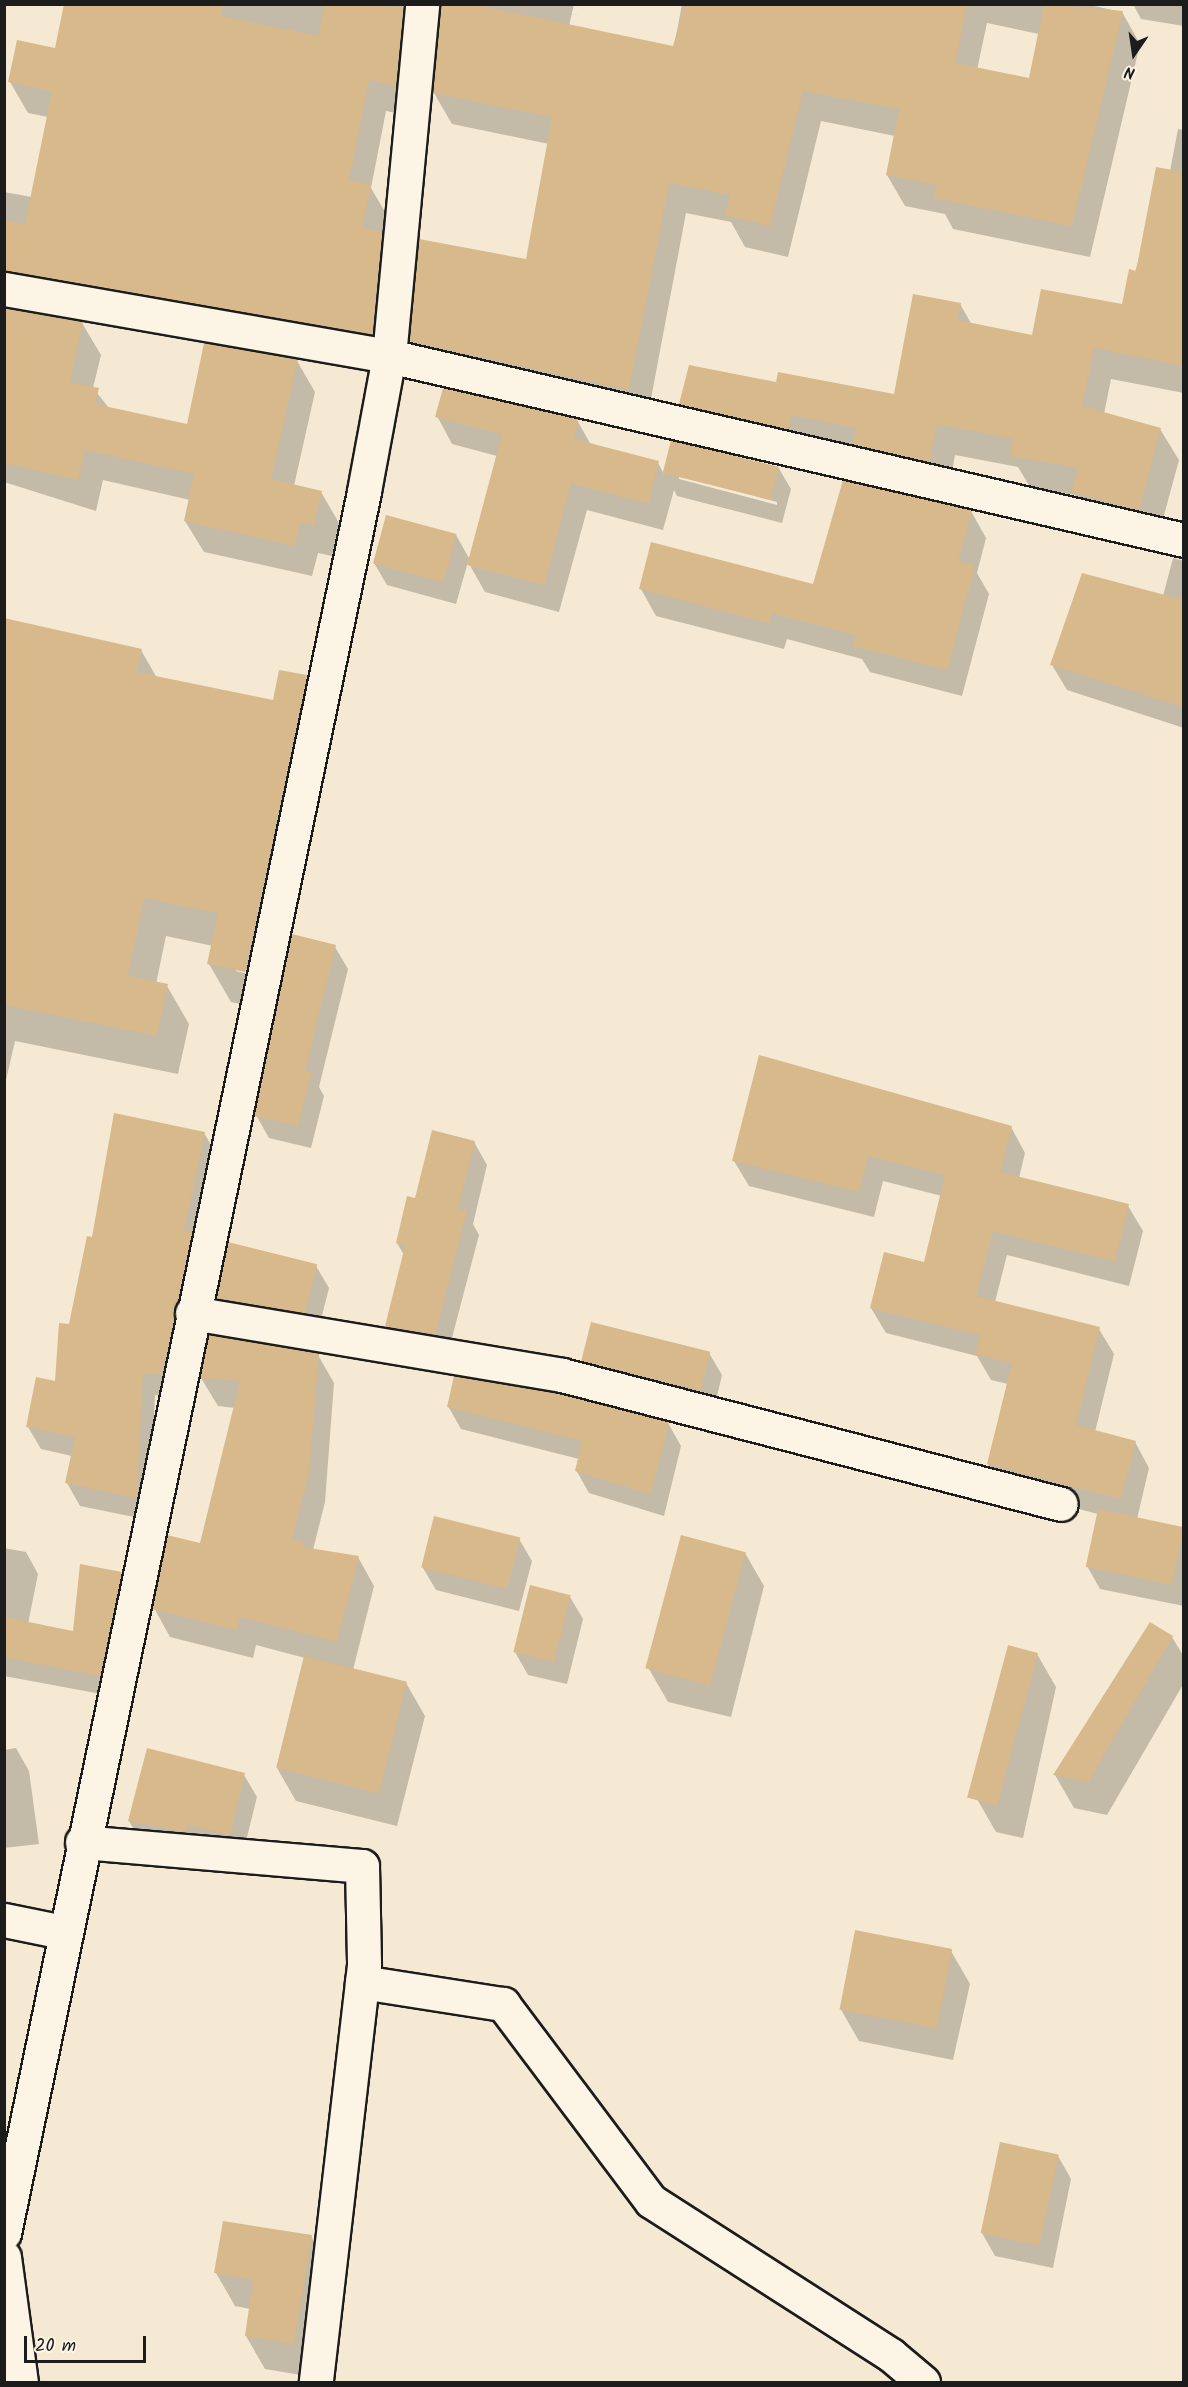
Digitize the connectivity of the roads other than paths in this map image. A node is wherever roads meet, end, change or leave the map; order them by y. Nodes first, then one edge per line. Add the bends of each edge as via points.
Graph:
1 (422, 4) edge
2 (4, 289) edge
3 (389, 356) junction
4 (1184, 540) edge
5 (192, 1313) junction
6 (1061, 1504) dead end
7 (82, 1842) junction
8 (4, 1920) edge
9 (63, 1932) junction
10 (362, 1982) junction
11 (4, 2233) edge
12 (4, 2257) edge
13 (21, 2382) edge
14 (316, 2382) edge
15 (923, 2382) edge

1 - 3 street
2 - 3 street
3 - 4 street
3 - 5 street
5 - 6 street via 562,1375
5 - 7 street
7 - 9 street
7 - 10 street via 362,1866
8 - 9 street
9 - 11 street
10 - 14 street
10 - 15 street via 503,2004 651,2201 891,2355
12 - 13 street

